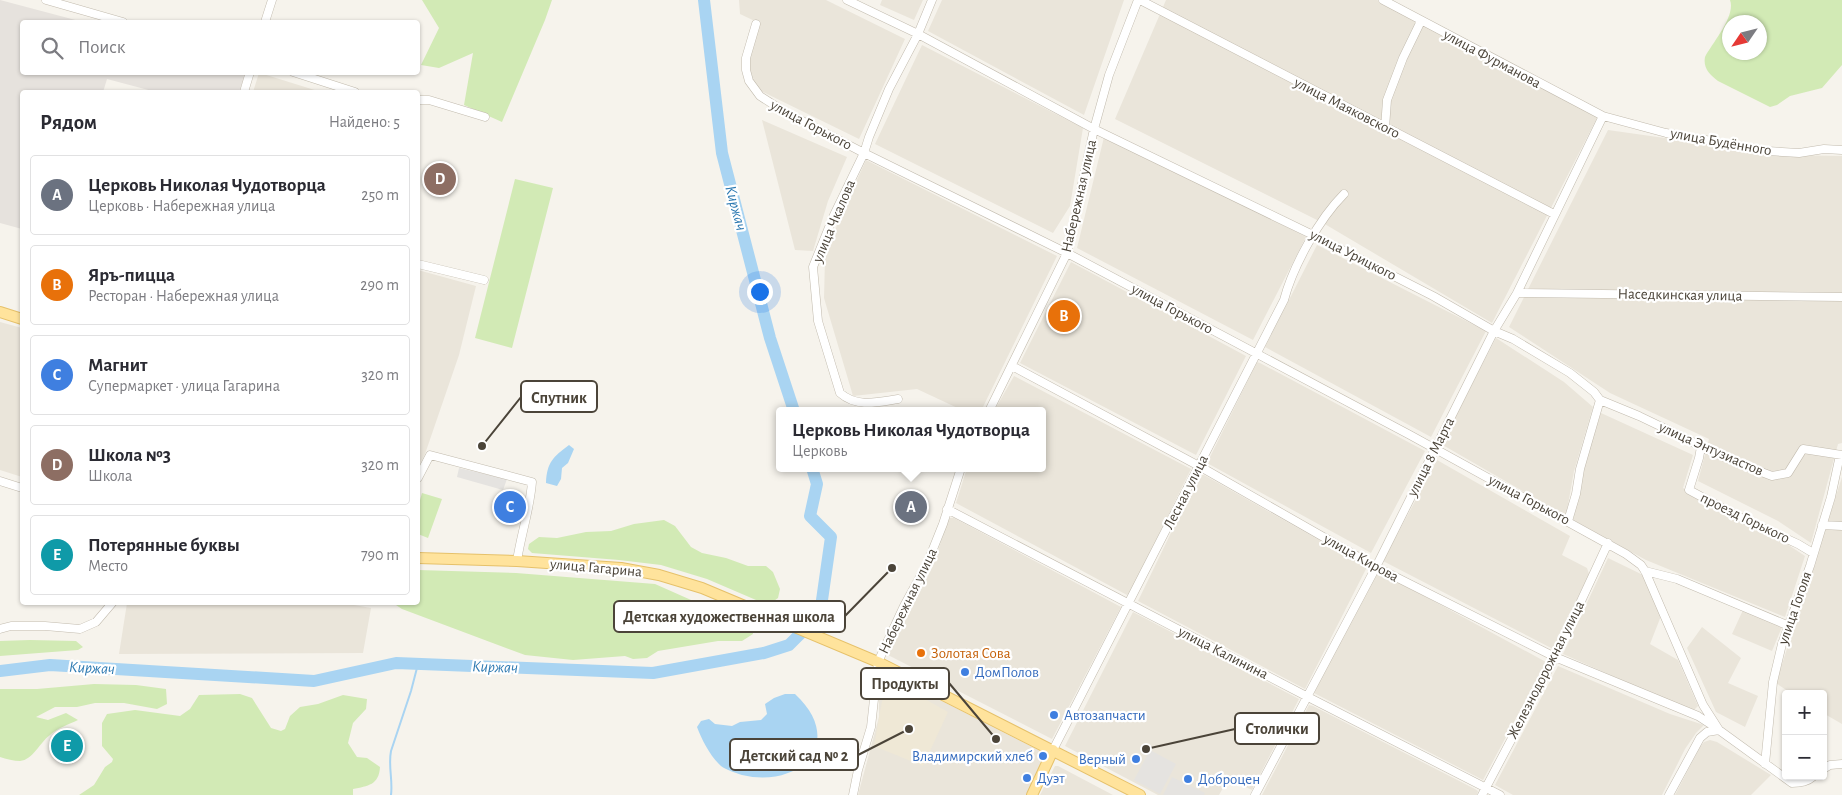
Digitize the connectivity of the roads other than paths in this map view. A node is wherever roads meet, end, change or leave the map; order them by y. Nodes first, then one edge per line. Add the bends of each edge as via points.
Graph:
1 (46, 0) edge
2 (272, 0) edge
3 (847, 0) edge
4 (932, 0) edge
5 (1139, 0) edge
6 (1383, 0) edge
7 (116, 20) edge
8 (266, 20) edge
9 (1421, 21) junction
10 (756, 24) dead end
11 (918, 34) junction
12 (249, 75) edge
13 (302, 75) edge
14 (245, 90) edge
15 (349, 90) edge
16 (420, 100) edge
17 (1602, 116) junction
18 (485, 117) dead end
19 (1385, 128) junction
20 (1094, 129) junction
21 (1842, 150) edge
22 (864, 153) junction
23 (1344, 194) dead end
24 (1554, 214) junction
25 (1313, 235) junction
26 (1067, 253) junction
27 (420, 264) edge
28 (484, 280) dead end
29 (1517, 293) junction
30 (1842, 297) edge
31 (0, 312) edge
32 (20, 318) edge
33 (1494, 331) junction
34 (1256, 354) junction
35 (1012, 366) junction
36 (898, 399) dead end
37 (1600, 400) junction
38 (990, 407) edge
39 (1700, 447) junction
40 (1434, 450) junction
41 (1841, 455) edge
42 (1199, 466) junction
43 (960, 472) edge
44 (420, 474) edge
45 (0, 481) edge
46 (20, 487) edge
47 (947, 509) junction
48 (1568, 521) junction
49 (1822, 525) junction
50 (1842, 526) edge
51 (1608, 543) junction
52 (1813, 554) junction
53 (420, 558) edge
54 (517, 561) junction
55 (1376, 567) junction
56 (1645, 570) junction
57 (1128, 604) junction
58 (110, 605) edge
59 (1789, 626) junction
60 (0, 629) edge
61 (1555, 657) junction
62 (878, 662) junction
63 (1306, 696) junction
64 (1719, 730) junction
65 (1053, 750) junction
66 (1765, 764) junction
67 (1842, 764) edge
68 (1827, 767) edge
69 (1782, 776) edge
70 (1788, 780) edge
71 (1809, 780) edge
72 (1484, 791) edge
73 (853, 795) edge
74 (1032, 795) edge
75 (1140, 795) edge
76 (1255, 795) edge
77 (1500, 795) edge
78 (1669, 795) edge

1 - 7 street
2 - 8 street
3 - 11 street, улица Урицкого
4 - 11 street, улица Чкалова
5 - 19 street, улица Маяковского
5 - 20 street, Набережная улица via 1108,75
6 - 9 street, улица Фурманова
9 - 17 street, улица Фурманова
9 - 19 street via 1388,100
10 - 22 street, улица Горького via 746,58 746,70 749,81 760,96
11 - 20 street, улица Урицкого
11 - 22 street, улица Чкалова via 889,89
12 - 14 street
13 - 15 street
16 - 18 street
17 - 21 street, улица Будённого via 1666,133 1774,152
17 - 24 street, улица 8 Марта
19 - 24 street, улица Маяковского
20 - 25 street, улица Урицкого
20 - 26 street, Набережная улица
22 - 26 street, улица Горького
22 - 36 street, улица Чкалова via 834,215 814,267 818,321 840,393 855,402 868,404
23 - 25 street, Лесная улица via 1330,208
24 - 29 street, улица 8 Марта
25 - 33 street, улица Урицкого
25 - 34 street, Лесная улица
26 - 34 street, улица Горького
26 - 35 street, Набережная улица
27 - 28 street
29 - 30 street, Наседкинская улица
29 - 33 street, улица 8 Марта
31 - 32 main road
33 - 37 street, улица Урицкого via 1570,372
33 - 40 street, улица 8 Марта
34 - 40 street, улица Горького
34 - 42 street, Лесная улица
35 - 38 street, Набережная улица
35 - 42 street, улица Кирова
37 - 39 street, улица Энтузиастов
37 - 48 street
39 - 41 street, улица Энтузиастов via 1772,476 1788,473 1803,449
39 - 52 street, проезд Горького via 1690,490
40 - 48 street, улица Горького
40 - 55 street, улица 8 Марта
41 - 49 street, улица Гоголя
42 - 55 street, улица Кирова
42 - 57 street, Лесная улица
43 - 47 street, Набережная улица
44 - 54 street via 430,455 532,482
45 - 46 street
47 - 57 street, улица Калинина
47 - 62 street, Набережная улица via 927,564
48 - 51 street, улица Горького
49 - 50 street
49 - 52 street, улица Гоголя
51 - 56 street, улица Горького
51 - 61 street, Железнодорожная улица
52 - 59 street, улица Гоголя
53 - 54 main road, улица Гагарина
54 - 62 main road, улица Гагарина via 621,568 659,575 702,588
55 - 61 street, улица Кирова
55 - 63 street, улица 8 Марта
56 - 59 street, улица Горького via 1677,579
56 - 64 street, улица Горького via 1702,705
57 - 63 street, улица Калинина
57 - 65 street, Лесная улица
58 - 60 street via 96,622 80,630 45,626
59 - 66 street, улица Гоголя via 1773,682
61 - 64 street, улица Кирова via 1698,716
61 - 72 street, Железнодорожная улица
62 - 65 main road, улица Гагарина
62 - 73 street, Набережная улица via 871,727
63 - 72 street, улица Калинина
63 - 76 street, улица 8 Марта
64 - 66 street, улица Горького
64 - 78 street via 1707,732 1700,738
65 - 74 main road, Лесная улица
65 - 75 main road, улица Гагарина
66 - 69 street, улица Горького
67 - 68 street
70 - 71 street, улица Горького via 1792,783
72 - 77 street, улица Калинина

